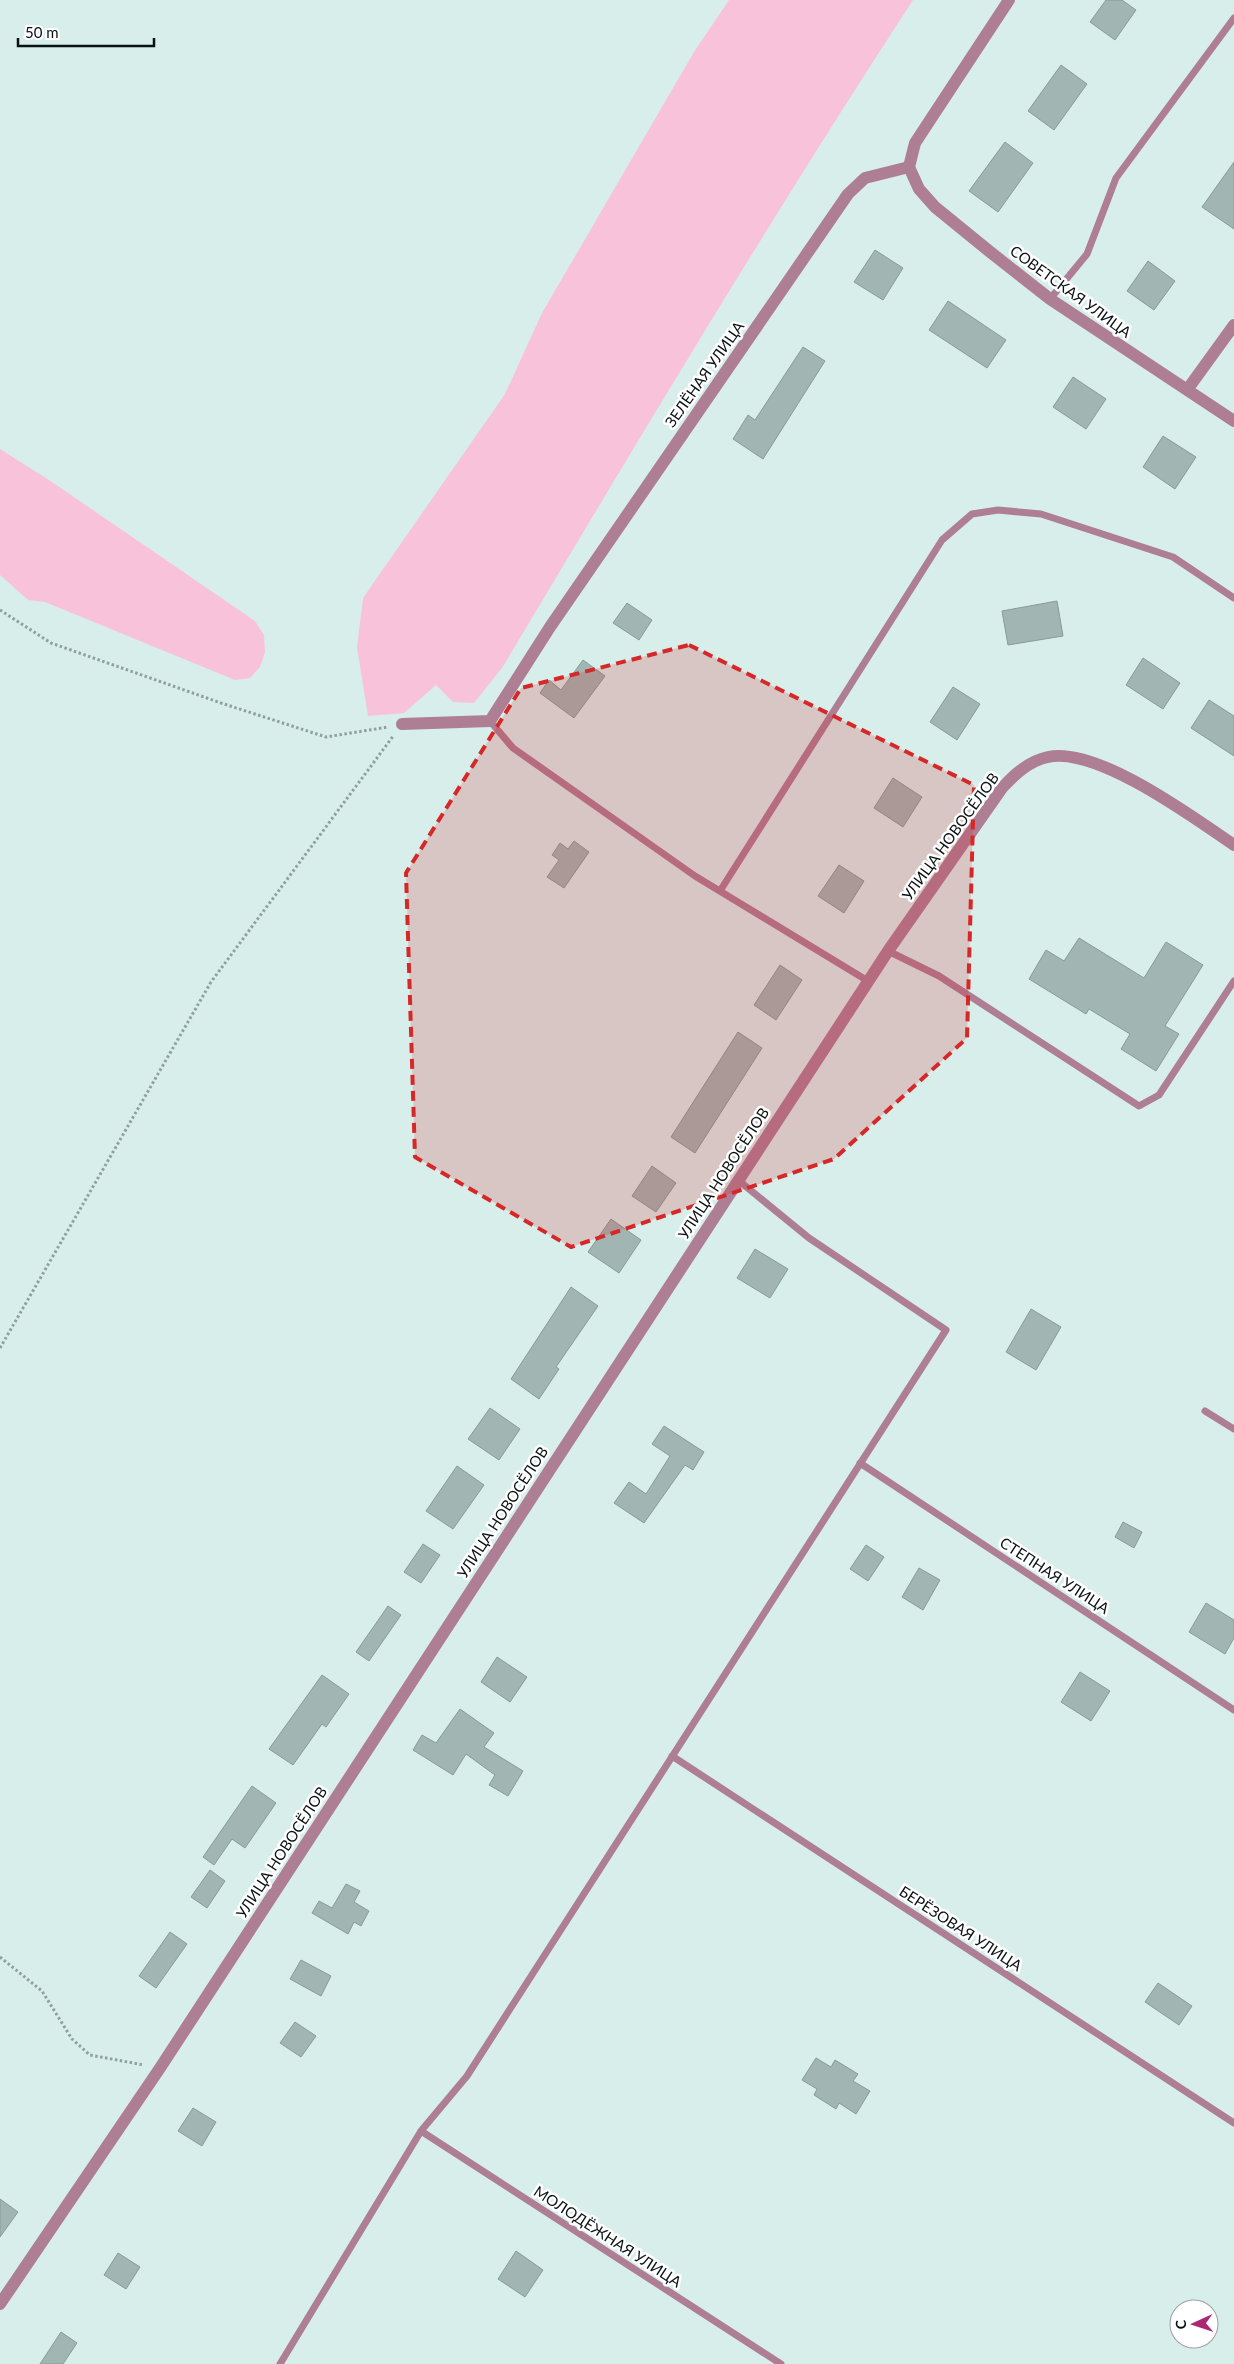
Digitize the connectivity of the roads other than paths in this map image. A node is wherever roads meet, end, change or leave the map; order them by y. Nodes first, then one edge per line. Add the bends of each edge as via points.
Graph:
1 (1009, 0) edge
2 (1234, 18) edge
3 (909, 167) junction
4 (1050, 299) junction
5 (1234, 325) edge
6 (1187, 390) junction
7 (1234, 421) edge
8 (1234, 598) edge
9 (490, 721) junction
10 (402, 724) road end
11 (1234, 845) edge
12 (720, 891) junction
13 (888, 950) junction
14 (868, 980) junction
15 (1234, 981) edge
16 (738, 1180) junction
17 (1206, 1411) dead end
18 (1234, 1429) edge
19 (860, 1463) junction
20 (1234, 1710) edge
21 (672, 1756) junction
22 (1234, 2123) edge
23 (421, 2131) junction
24 (0, 2304) edge
25 (280, 2364) edge
26 (781, 2364) edge

1 - 3 street via 915,143
2 - 4 lane via 1116,178 1087,254
3 - 4 street, СОВЕТСКАЯ УЛИЦА via 919,189 935,207
3 - 9 street, ЗЕЛЁНАЯ УЛИЦА via 865,178 848,194 550,627
4 - 6 street, СОВЕТСКАЯ УЛИЦА
5 - 6 street
6 - 7 street, СОВЕТСКАЯ УЛИЦА
8 - 12 lane via 1173,557 1041,514 998,510 972,514 942,540
9 - 10 street
9 - 12 lane via 513,748
11 - 13 street, УЛИЦА НОВОСЁЛОВ via 1135,780 1078,758 1049,756 1022,768 1002,788
12 - 14 lane
13 - 14 street, УЛИЦА НОВОСЁЛОВ
13 - 15 lane via 939,976 1140,1106 1159,1095
14 - 16 street, УЛИЦА НОВОСЁЛОВ
16 - 19 lane via 809,1238 946,1330
16 - 24 street, УЛИЦА НОВОСЁЛОВ via 160,2068
17 - 18 lane
19 - 20 lane, СТЕПНАЯ УЛИЦА
19 - 21 lane
21 - 22 lane, БЕРЁЗОВАЯ УЛИЦА
21 - 23 lane via 467,2076
23 - 25 lane
23 - 26 lane, МОЛОДЁЖНАЯ УЛИЦА

